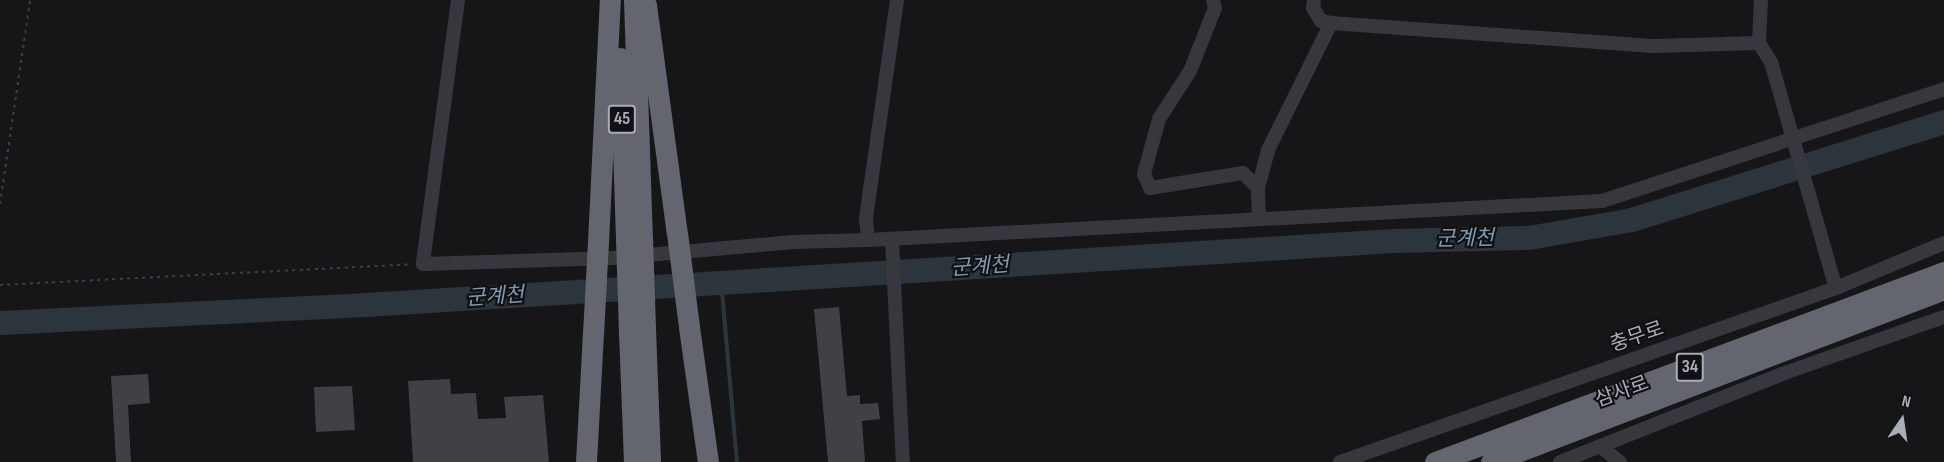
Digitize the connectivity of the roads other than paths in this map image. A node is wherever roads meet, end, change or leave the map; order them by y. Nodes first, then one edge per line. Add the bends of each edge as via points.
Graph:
1 (458, 0) edge
2 (610, 0) edge
3 (618, 0) edge
4 (634, 0) edge
5 (645, 0) edge
6 (897, 0) edge
7 (1213, 0) edge
8 (1314, 0) edge
9 (1761, 0) edge
10 (1331, 23) junction
11 (1759, 43) junction
12 (1944, 89) edge
13 (1793, 141) junction
14 (1258, 188) junction
15 (1259, 219) junction
16 (634, 238) junction
17 (868, 240) junction
18 (1944, 243) edge
19 (892, 247) junction
20 (1944, 272) edge
21 (1836, 288) junction
22 (1944, 289) edge
23 (1944, 317) edge
24 (637, 331) junction
25 (1600, 446) junction
26 (586, 462) edge
27 (634, 462) edge
28 (650, 462) edge
29 (708, 462) edge
30 (903, 462) edge
31 (1340, 462) edge
32 (1435, 462) edge
33 (1491, 462) edge
34 (1560, 462) edge
35 (1620, 462) edge

1 - 17 street via 423,264 614,258 793,242
2 - 26 highway, bridge
3 - 16 highway, 45
4 - 16 highway, 45
5 - 29 highway, bridge
6 - 17 street via 866,218
7 - 14 street via 1215,8 1190,71 1159,118 1144,174 1150,188 1243,173
8 - 10 street via 1313,8 1321,21
9 - 11 street
10 - 11 street via 1653,46
10 - 14 street via 1268,150
11 - 13 street via 1771,62
12 - 13 street
13 - 15 street via 1602,201
13 - 21 street
14 - 15 street
15 - 19 street
16 - 24 highway, 45, bridge
17 - 19 street
18 - 21 street, 충무로
19 - 30 street
20 - 32 highway, 삼사로 / 34
21 - 31 street, 충무로
22 - 33 highway, 삼사로 / 34
23 - 25 street via 1782,374
24 - 27 highway, 45
24 - 28 highway, 45
25 - 34 street
25 - 35 street

